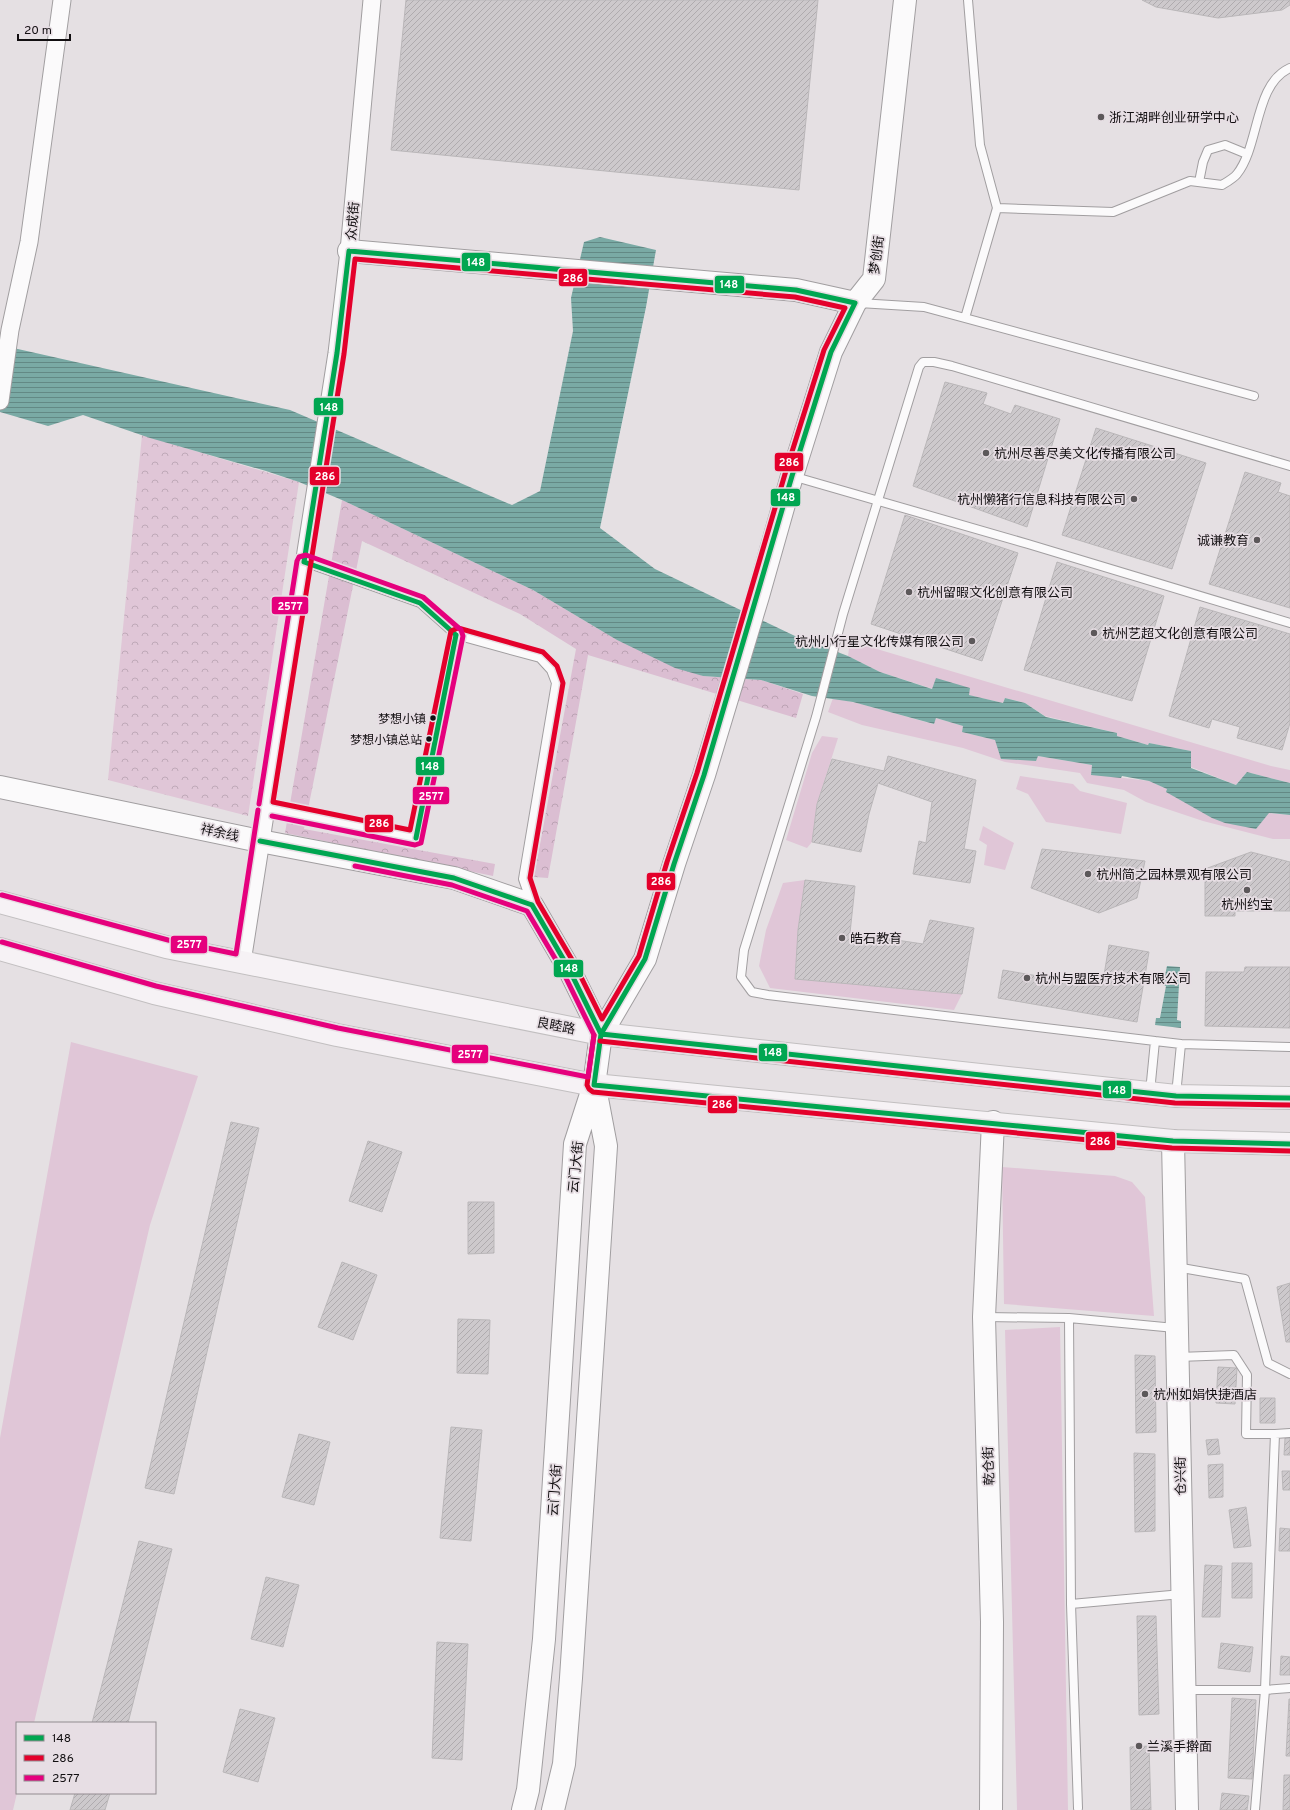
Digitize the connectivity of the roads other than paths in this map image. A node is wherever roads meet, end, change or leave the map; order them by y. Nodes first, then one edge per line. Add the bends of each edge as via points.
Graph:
1 (62, 0) edge
2 (372, 0) edge
3 (905, 0) edge
4 (968, 0) edge
5 (1290, 68) edge
6 (1247, 154) junction
7 (1199, 182) junction
8 (997, 208) junction
9 (349, 252) junction
10 (855, 303) junction
11 (965, 318) junction
12 (1254, 396) dead end
13 (0, 401) edge
14 (1290, 466) edge
15 (792, 476) junction
16 (878, 501) junction
17 (304, 562) junction
18 (1290, 623) edge
19 (456, 635) junction
20 (0, 787) edge
21 (265, 808) junction
22 (260, 841) junction
23 (0, 902) edge
24 (532, 905) junction
25 (0, 950) edge
26 (242, 962) junction
27 (601, 1034) junction
28 (1155, 1041) junction
29 (1181, 1044) junction
30 (1290, 1047) edge
31 (594, 1084) junction
32 (1150, 1093) junction
33 (1176, 1096) junction
34 (1290, 1098) edge
35 (993, 1122) junction
36 (1173, 1141) junction
37 (1290, 1144) edge
38 (1176, 1267) junction
39 (984, 1317) junction
40 (1069, 1318) junction
41 (1177, 1328) junction
42 (1178, 1357) junction
43 (1290, 1374) edge
44 (1290, 1433) edge
45 (1275, 1434) junction
46 (1182, 1594) junction
47 (1072, 1604) junction
48 (1290, 1688) edge
49 (1184, 1690) junction
50 (1264, 1690) junction
51 (1078, 1808) dead end
52 (523, 1810) edge
53 (553, 1810) edge
54 (991, 1810) edge
55 (1187, 1810) edge
56 (1255, 1810) edge

1 - 13 street via 29,242
2 - 9 street, 众成街
3 - 10 street, 梦创街 via 874,279
4 - 8 lane via 980,145
5 - 6 lane via 1272,82
6 - 7 lane via 1237,175 1222,185
6 - 7 lane via 1225,145 1208,150
7 - 8 lane via 1190,181 1113,212
8 - 11 lane
9 - 10 street via 796,290
9 - 17 street, 众成街 via 337,353
10 - 11 lane via 924,307
10 - 15 street, 梦创街 via 831,352
11 - 12 lane
14 - 16 lane via 952,366 923,362
15 - 16 lane
15 - 27 street, 梦创街 via 704,775 645,960
16 - 18 lane
16 - 28 lane via 744,950 741,977 752,992 768,995
17 - 19 lane via 420,603
17 - 21 street, 众成街
19 - 21 lane via 416,838
19 - 24 lane via 540,658 556,682 523,880
20 - 22 street, 祥余线
21 - 22 street, 众成街
22 - 24 street, 祥余线 via 454,878
22 - 26 street, 众成街
23 - 26 main road, 良睦路 via 166,946
24 - 27 street via 568,967
25 - 31 main road via 154,993 338,1035
26 - 27 main road, 良睦路
27 - 31 street, 梦创街
27 - 32 main road, 良睦路
28 - 29 lane
28 - 32 lane
29 - 30 lane
29 - 33 lane
31 - 35 main road
31 - 52 street, 云门大街 via 575,1144 544,1639 528,1790
31 - 53 street, 云门大街 via 606,1146 571,1686 564,1764
32 - 33 main road, 良睦路
33 - 34 main road, 良睦路
35 - 36 main road
35 - 39 street, 乾仓街
36 - 37 main road
36 - 38 street, 仓兴街
38 - 41 street, 仓兴街
38 - 43 lane via 1245,1279 1268,1363
39 - 40 lane
39 - 54 street, 乾仓街 via 992,1622
40 - 41 lane
40 - 47 lane
41 - 42 street, 仓兴街
42 - 45 lane via 1234,1356 1247,1375 1246,1434
42 - 46 street, 仓兴街
44 - 45 lane
45 - 50 lane
46 - 47 lane
46 - 49 street, 仓兴街
47 - 51 lane
48 - 50 lane
49 - 50 lane
49 - 55 street, 仓兴街
50 - 56 lane

